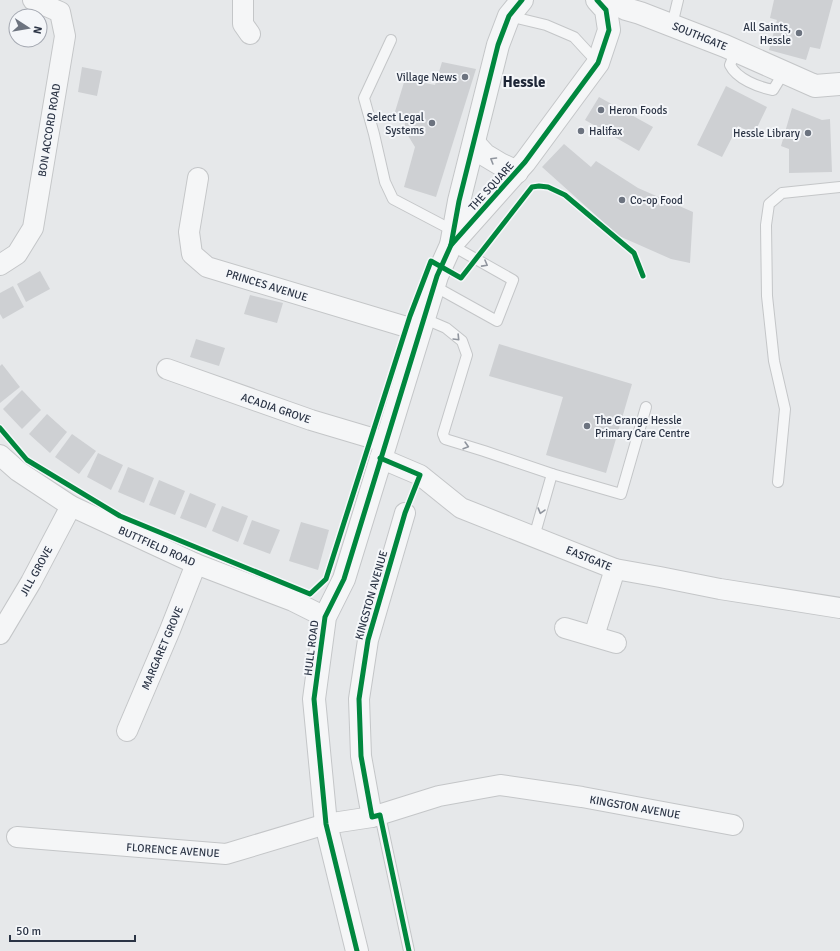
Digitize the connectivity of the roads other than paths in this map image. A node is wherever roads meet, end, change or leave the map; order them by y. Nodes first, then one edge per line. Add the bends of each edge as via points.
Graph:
1 (33, 0) edge
2 (243, 0) edge
3 (597, 0) edge
4 (678, 0) edge
5 (617, 5) edge
6 (516, 8) edge
7 (672, 25) junction
8 (610, 30) junction
9 (250, 34) dead end
10 (391, 40) dead end
11 (598, 63) junction
12 (840, 84) edge
13 (474, 143) junction
14 (517, 172) junction
15 (198, 178) dead end
16 (840, 187) edge
17 (452, 238) junction
18 (0, 265) edge
19 (434, 286) junction
20 (422, 325) junction
21 (167, 369) dead end
22 (646, 408) dead end
23 (383, 450) junction
24 (0, 455) edge
25 (552, 474) junction
26 (778, 482) dead end
27 (71, 506) junction
28 (405, 513) dead end
29 (534, 537) junction
30 (196, 564) junction
31 (615, 569) junction
32 (840, 608) edge
33 (325, 617) junction
34 (564, 628) dead end
35 (0, 634) edge
36 (594, 636) junction
37 (616, 643) dead end
38 (126, 731) dead end
39 (376, 816) junction
40 (326, 824) junction
41 (733, 825) dead end
42 (17, 838) dead end
43 (357, 951) edge
44 (409, 951) edge

1 - 18 street, BON ACCORD ROAD via 60,12 65,36 33,228 17,254
2 - 9 street via 243,24
3 - 8 street via 606,10
4 - 7 lane
5 - 7 street, SOUTHGATE
5 - 8 street, SOUTHGATE
6 - 11 lane via 574,37
6 - 13 street, THE SQUARE via 498,46
7 - 12 street, SOUTHGATE via 736,50 815,86
8 - 11 street, THE SQUARE
10 - 17 lane via 364,98 385,182 394,199
11 - 14 street, THE SQUARE
14 -> 13 street, THE SQUARE via 485,155
13 - 17 street, THE SQUARE
14 - 17 street, THE SQUARE
15 - 20 street, PRINCES AVENUE via 189,232 192,254 207,267
16 - 26 lane via 782,193 769,204 766,225 767,296 774,361 785,409
17 - 19 street, HULL ROAD
17 -> 19 lane via 513,280 497,321
19 - 20 street, HULL ROAD
20 - 23 street, HULL ROAD
20 -> 25 lane via 446,328 462,341 467,355 442,434 445,440
21 - 23 street, ACADIA GROVE via 311,420
22 - 25 lane via 621,494
23 - 29 street, EASTGATE via 420,475 461,508
23 - 33 street, HULL ROAD via 344,579
24 - 27 street, BUTTFIELD ROAD via 18,471
25 -> 29 lane
27 - 30 street, BUTTFIELD ROAD
27 - 35 street, JILL GROVE
28 - 39 street, KINGSTON AVENUE via 368,640 359,699 361,756
29 - 31 street, EASTGATE
30 - 33 street, BUTTFIELD ROAD
30 - 38 street, MARGARET GROVE
31 - 32 street, EASTGATE
31 - 36 street
33 - 40 street, HULL ROAD via 314,699
34 - 36 street
36 - 37 street
39 - 40 street, KINGSTON AVENUE
39 - 41 street, KINGSTON AVENUE via 439,796 500,786 582,797
39 - 44 lane
40 - 42 street, FLORENCE AVENUE via 226,854
40 - 43 street, HULL ROAD

